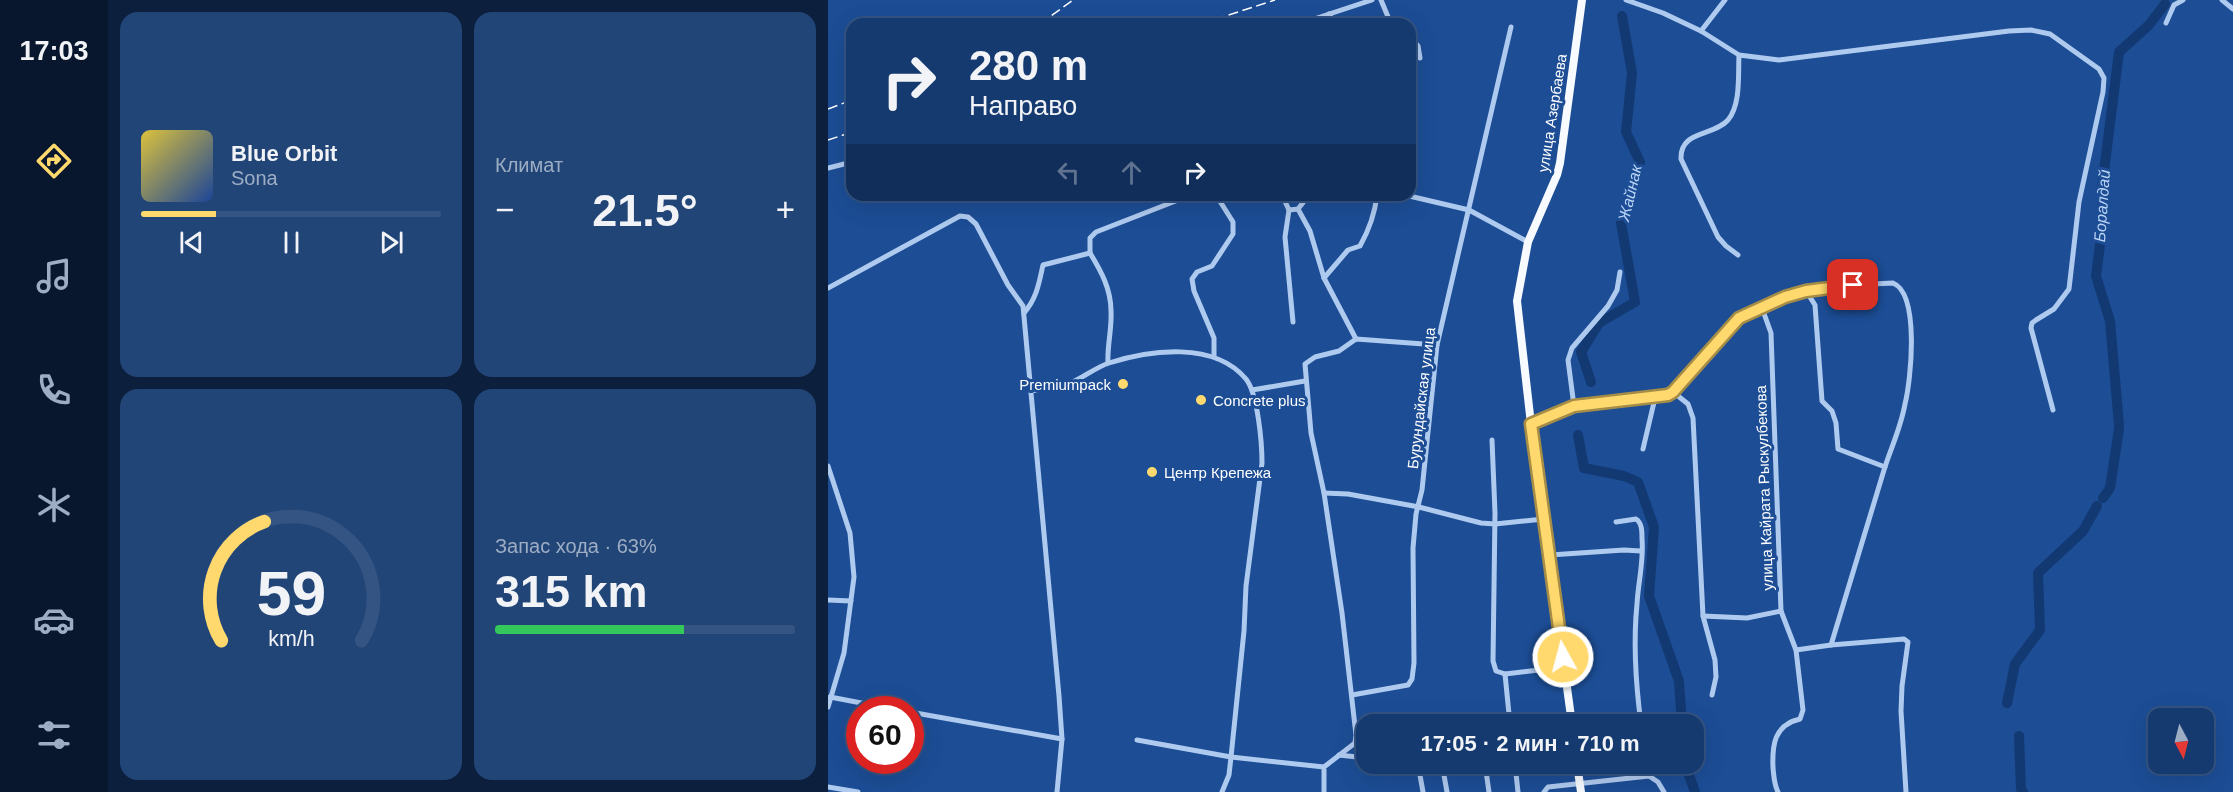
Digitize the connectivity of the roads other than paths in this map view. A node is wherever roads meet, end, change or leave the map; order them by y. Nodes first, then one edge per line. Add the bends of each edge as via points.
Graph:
1 (1372, 0) edge
2 (1382, 0) edge
3 (1582, 0) edge
4 (1626, 0) edge
5 (1725, 0) edge
6 (2183, 0) edge
7 (2222, 0) edge
8 (2233, 9) edge
9 (1329, 14) junction
10 (1317, 18) edge
11 (1331, 18) edge
12 (1389, 18) edge
13 (2166, 23) dead end
14 (1511, 27) dead end
15 (1701, 31) junction
16 (1416, 44) edge
17 (1739, 55) junction
18 (1420, 58) dead end
19 (846, 164) edge
20 (828, 168) edge
21 (1416, 198) edge
22 (1175, 201) edge
23 (1220, 201) edge
24 (1285, 201) edge
25 (1304, 201) edge
26 (1376, 201) edge
27 (1298, 209) junction
28 (1289, 210) junction
29 (1469, 210) junction
30 (1528, 242) junction
31 (1090, 253) junction
32 (1738, 255) dead end
33 (1620, 272) dead end
34 (1324, 278) junction
35 (828, 288) edge
36 (1806, 291) junction
37 (1762, 308) junction
38 (1024, 313) junction
39 (1293, 322) dead end
40 (1356, 339) junction
41 (1437, 345) junction
42 (1214, 356) junction
43 (1108, 363) junction
44 (1305, 381) junction
45 (1252, 390) junction
46 (1032, 391) junction
47 (1673, 392) junction
48 (1655, 398) junction
49 (1574, 406) junction
50 (2053, 410) dead end
51 (1531, 424) junction
52 (1492, 440) dead end
53 (1643, 449) dead end
54 (828, 466) edge
55 (1885, 467) junction
56 (837, 489) junction
57 (828, 492) edge
58 (1324, 494) junction
59 (1419, 507) junction
60 (1544, 519) junction
61 (1616, 522) dead end
62 (1495, 524) junction
63 (1641, 551) junction
64 (1550, 555) junction
65 (828, 600) edge
66 (851, 601) junction
67 (1781, 611) junction
68 (1703, 616) junction
69 (1831, 645) junction
70 (1797, 650) junction
71 (1564, 667) junction
72 (1505, 674) junction
73 (1352, 695) junction
74 (1712, 695) dead end
75 (829, 697) edge
76 (846, 700) edge
77 (828, 707) edge
78 (1509, 714) edge
79 (1570, 714) edge
80 (1639, 714) edge
81 (924, 715) edge
82 (1062, 740) junction
83 (1137, 740) dead end
84 (1338, 755) junction
85 (1356, 757) edge
86 (1231, 758) junction
87 (1324, 767) junction
88 (1420, 774) edge
89 (1444, 774) edge
90 (1487, 774) edge
91 (1516, 774) edge
92 (1579, 774) edge
93 (1649, 776) joint
94 (1580, 782) junction
95 (828, 787) edge
96 (858, 792) edge
97 (1057, 792) edge
98 (1222, 792) edge
99 (1324, 792) edge
100 (1423, 792) edge
101 (1447, 792) edge
102 (1490, 792) edge
103 (1518, 792) edge
104 (1544, 792) edge
105 (1581, 792) edge
106 (1664, 792) edge
107 (1778, 792) edge
108 (1906, 792) edge

1 - 9 street
2 - 12 street
3 - 30 main road, улица Азербаева via 1560,163
4 - 15 street
5 - 15 street
6 - 13 street via 2174,5
7 - 8 street
9 - 10 street
9 - 11 street
14 - 29 street, Бурундайская улица
15 - 17 street
16 - 18 street
17 - 32 street via 1735,106 1727,121 1681,148 1681,159 1718,237
17 - 50 street via 1779,60 2031,30 2050,34 2099,69 2104,78 2103,92 2079,202 2069,289 2054,309 2032,323 2031,328
19 - 20 street
21 - 29 street
22 - 31 street via 1096,231 1090,238
23 - 42 street via 1233,222 1233,234 1212,266 1192,279 1214,338
24 - 28 street
25 - 27 street
26 - 34 street via 1360,246 1348,250
27 - 28 street
27 - 34 street via 1310,231
28 - 39 street via 1285,237
29 - 30 street
29 - 41 street, Бурундайская улица
30 - 51 main road, улица Азербаева via 1517,301
31 - 38 street via 1043,265 1039,288
31 - 43 street via 1105,276 1111,310
33 - 49 street via 1617,290 1608,306 1572,348 1568,360
34 - 40 street
35 - 38 street via 960,216 968,217 976,224
36 - 37 street
36 - 55 street via 1815,305 1822,401 1832,411 1838,449
36 - 55 street via 1893,283 1904,293 1912,324 1906,402
37 - 47 street via 1739,318
37 - 67 street, улица Кайрата Рыскулбекова via 1771,333
38 - 46 street
40 - 41 street
40 - 44 street via 1305,364
41 - 59 street, Бурундайская улица
42 - 43 street via 1152,352
42 - 45 street via 1246,379
43 - 46 street via 1069,384
44 - 45 street
44 - 58 street
45 - 86 street via 1262,464 1246,586
46 - 82 street
47 - 48 street
47 - 68 street via 1688,404 1693,418
48 - 49 street
48 - 53 street
49 - 51 street
51 - 60 main road, улица Азербаева
52 - 62 street
54 - 56 street
55 - 69 street
56 - 57 street
56 - 66 street via 850,533 854,577
58 - 59 street via 1348,494
58 - 73 street
59 - 62 street
59 - 73 street, Бурундайская улица via 1413,548 1412,679 1408,685
60 - 62 street
60 - 64 main road, улица Азербаева
61 - 63 street via 1638,519
62 - 72 street via 1493,662 1496,671
63 - 64 street
63 - 80 street via 1636,624
64 - 71 main road, улица Азербаева
65 - 66 street
66 - 75 street via 844,653
67 - 68 street, улица Кайрата Рыскулбекова via 1747,618
67 - 70 street
68 - 74 street via 1715,660
69 - 70 street
69 - 108 street via 1894,639 1908,642 1901,711
70 - 107 street via 1803,710 1800,719 1786,724 1773,743 1774,784
71 - 72 street
71 - 79 main road, улица Азербаева
72 - 78 street
73 - 84 street via 1355,743
75 - 76 street
75 - 77 street
81 - 82 street
82 - 97 street
83 - 86 street
84 - 85 street
84 - 87 street
86 - 87 street
86 - 98 street
87 - 99 street
88 - 100 street
89 - 101 street
90 - 102 street
91 - 103 street
92 - 94 main road
93 - 94 street
93 - 106 street
94 - 104 street via 1548,787
94 - 105 main road
95 - 96 street

